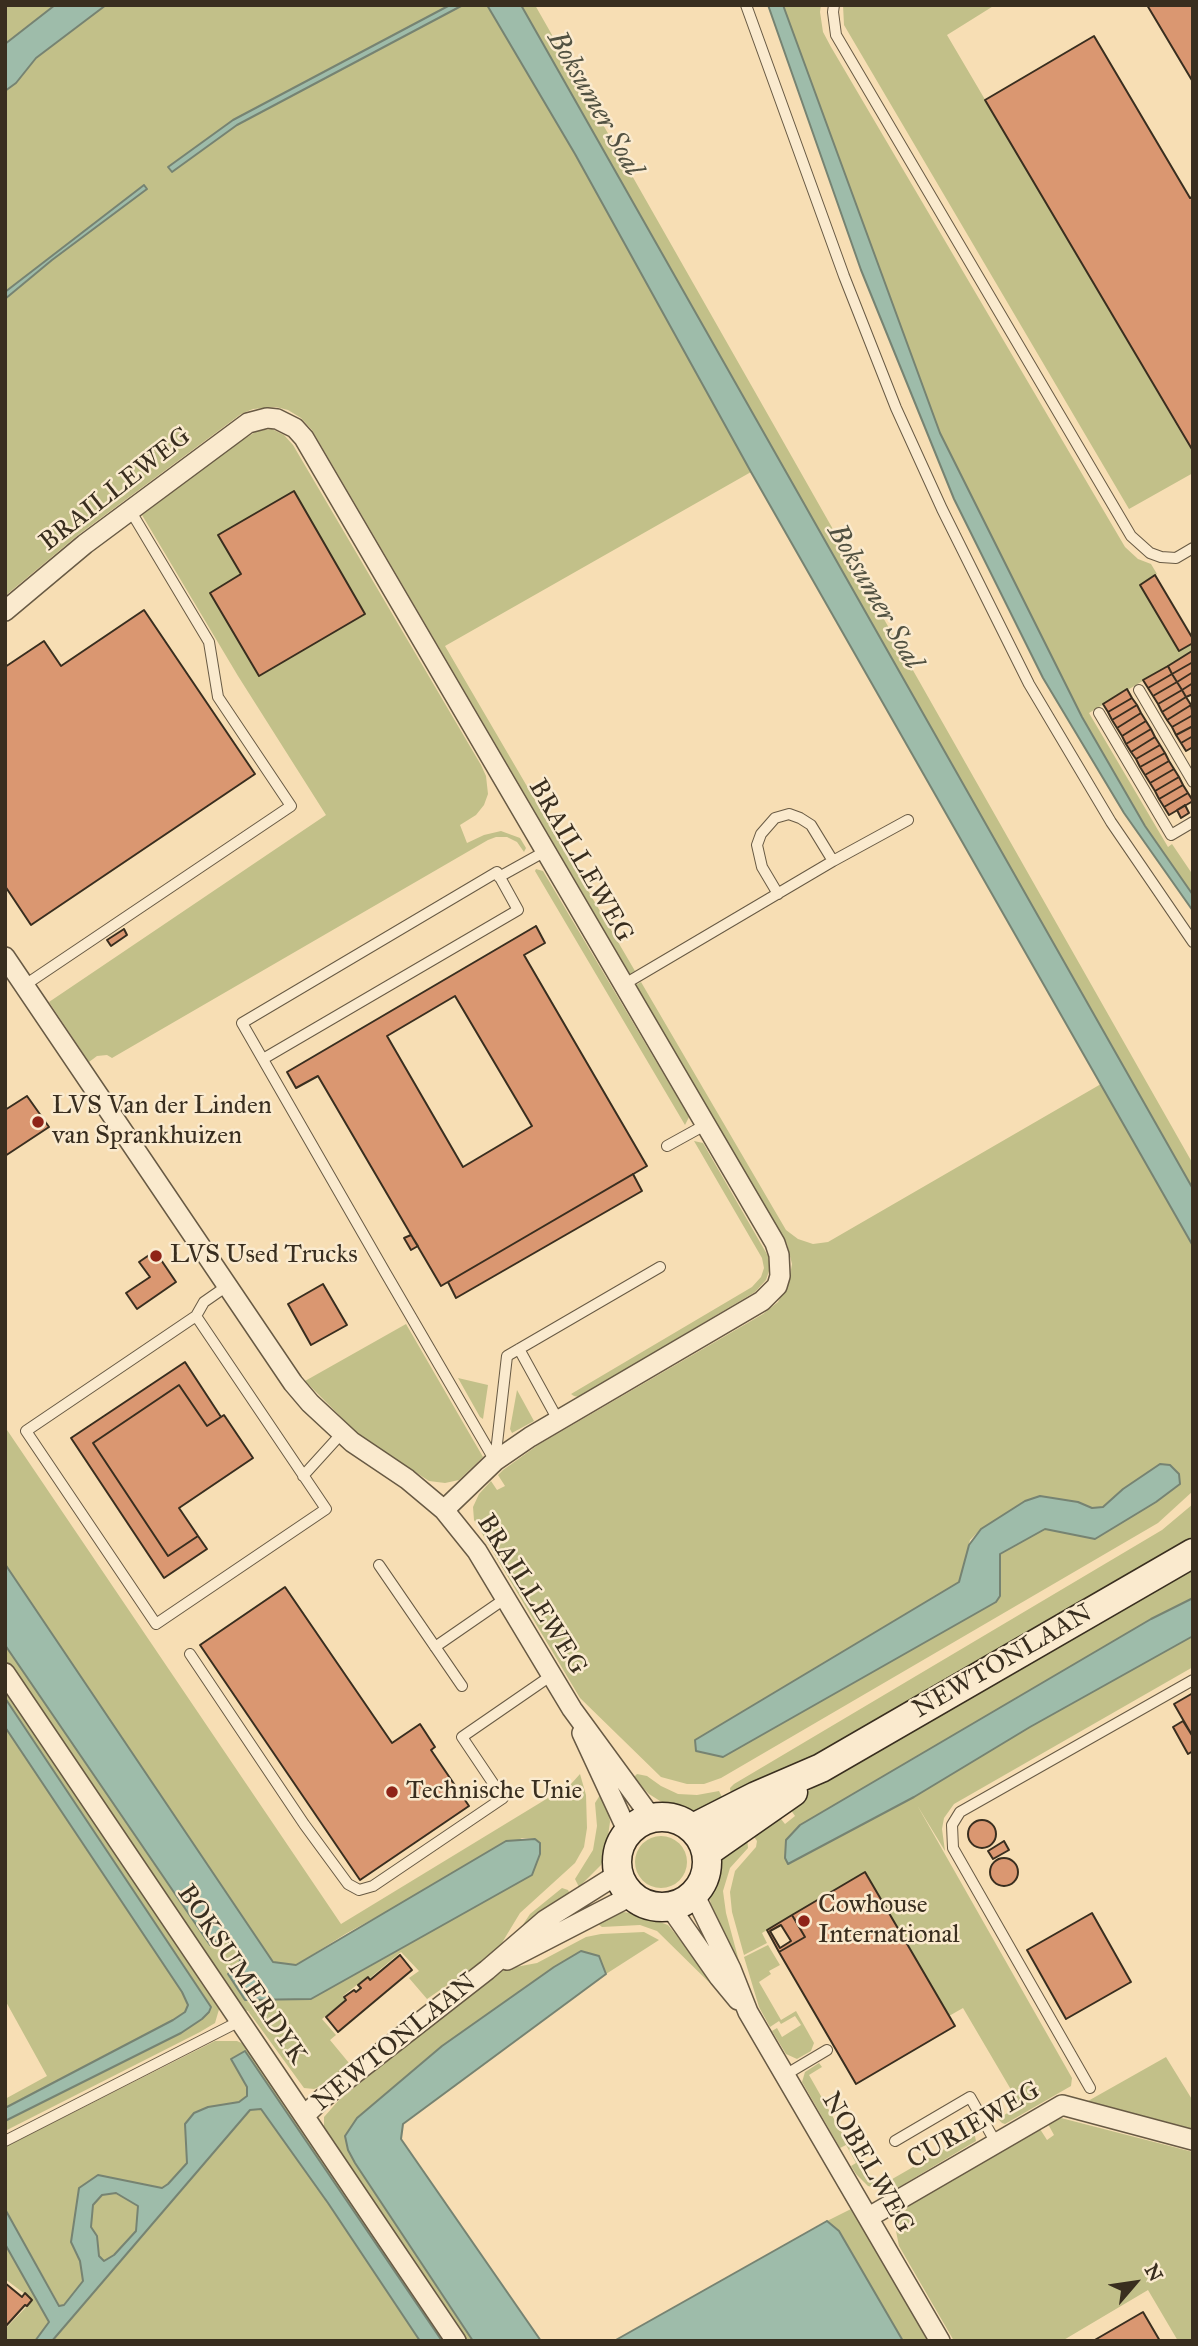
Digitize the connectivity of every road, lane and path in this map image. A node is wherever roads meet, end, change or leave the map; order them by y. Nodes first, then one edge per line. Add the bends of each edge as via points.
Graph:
1 (746, 5) edge
2 (834, 5) edge
3 (130, 510) junction
4 (1193, 548) edge
5 (5, 611) edge
6 (1139, 690) dead end
7 (1099, 713) dead end
8 (1193, 782) edge
9 (908, 820) dead end
10 (1193, 822) edge
11 (544, 852) junction
12 (834, 860) junction
13 (499, 877) junction
14 (778, 894) junction
15 (1193, 942) edge
16 (5, 957) edge
17 (24, 985) junction
18 (623, 985) junction
19 (263, 1059) junction
20 (705, 1125) junction
21 (667, 1146) dead end
22 (660, 1267) dead end
23 (228, 1286) junction
24 (196, 1316) junction
25 (519, 1349) junction
26 (558, 1420) junction
27 (342, 1433) junction
28 (495, 1461) junction
29 (303, 1476) junction
30 (444, 1510) junction
31 (1190, 1553) edge
32 (379, 1565) dead end
33 (506, 1598) junction
34 (435, 1647) junction
35 (190, 1654) dead end
36 (5, 1673) edge
37 (552, 1675) junction
38 (1193, 1680) edge
39 (462, 1686) dead end
40 (572, 1709) junction
41 (639, 1824) junction
42 (700, 1840) junction
43 (624, 1885) junction
44 (682, 1901) junction
45 (748, 2012) junction
46 (240, 2021) junction
47 (827, 2050) dead end
48 (785, 2075) junction
49 (1090, 2088) dead end
50 (304, 2116) junction
51 (1193, 2140) edge
52 (5, 2141) edge
53 (895, 2141) dead end
54 (996, 2143) junction
55 (869, 2217) junction
56 (456, 2341) edge
57 (940, 2341) edge

1 - 15 lane via 853,300 942,509 1029,684 1111,822
2 - 4 lane via 836,35 1130,537 1161,557 1176,558
3 - 5 street, BRAILLEWEG
3 - 11 street, BRAILLEWEG via 248,423 278,419 295,428
3 - 17 lane via 209,642 218,697 291,806
6 - 8 lane
7 - 10 lane via 1171,835
9 - 12 lane
11 - 13 lane
11 - 18 street, BRAILLEWEG
12 - 14 lane
12 - 14 lane via 811,825 789,814 775,818 757,845 762,867
13 - 19 lane via 518,910
13 - 19 lane via 497,872 242,1023
14 - 18 lane
16 - 17 street, BRAILLEWEG
17 - 23 street, BRAILLEWEG
18 - 20 street, BRAILLEWEG
19 - 28 lane
20 - 21 lane
20 - 26 street, BRAILLEWEG via 775,1243 781,1266 777,1286 762,1301
22 - 25 lane
23 - 24 lane via 204,1301
23 - 27 street, BRAILLEWEG via 293,1382
24 - 29 lane
24 - 29 lane via 26,1431 156,1624 326,1509
25 - 26 lane
25 - 28 lane via 508,1356
26 - 28 street, BRAILLEWEG
27 - 29 lane
27 - 30 street, BRAILLEWEG
28 - 30 street, BRAILLEWEG
30 - 33 street, BRAILLEWEG
31 - 42 street, NEWTONLAAN via 821,1768 763,1814
32 - 34 lane
33 - 34 lane
33 - 37 street, BRAILLEWEG
34 - 39 lane
35 - 37 lane via 304,1824 348,1884 359,1890 373,1886 503,1798 462,1737
36 - 46 street, BOKSUMERDYK
37 - 40 street, BRAILLEWEG
38 - 49 lane via 960,1812 952,1825 953,1849
40 - 41 street, BRAILLEWEG
40 - 41 street, BRAILLEWEG via 593,1760
41 - 42 street via 666,1816 680,1820
41 - 43 street via 619,1845 616,1860
42 - 44 street via 708,1867 703,1882
43 - 44 street via 644,1904 657,1907
43 - 50 street, NEWTONLAAN via 545,1920
44 - 45 street, NOBELWEG via 719,1977
44 - 45 street, NOBELWEG via 731,1969
45 - 48 street, NOBELWEG
46 - 50 street, BOKSUMERDYK
46 - 52 lane
47 - 48 lane
48 - 55 street, NOBELWEG
50 - 56 street, BOKSUMERDYK
51 - 54 street, CURIEWEG via 1062,2105
53 - 54 lane via 970,2097
54 - 55 street, CURIEWEG
55 - 57 street, NOBELWEG

